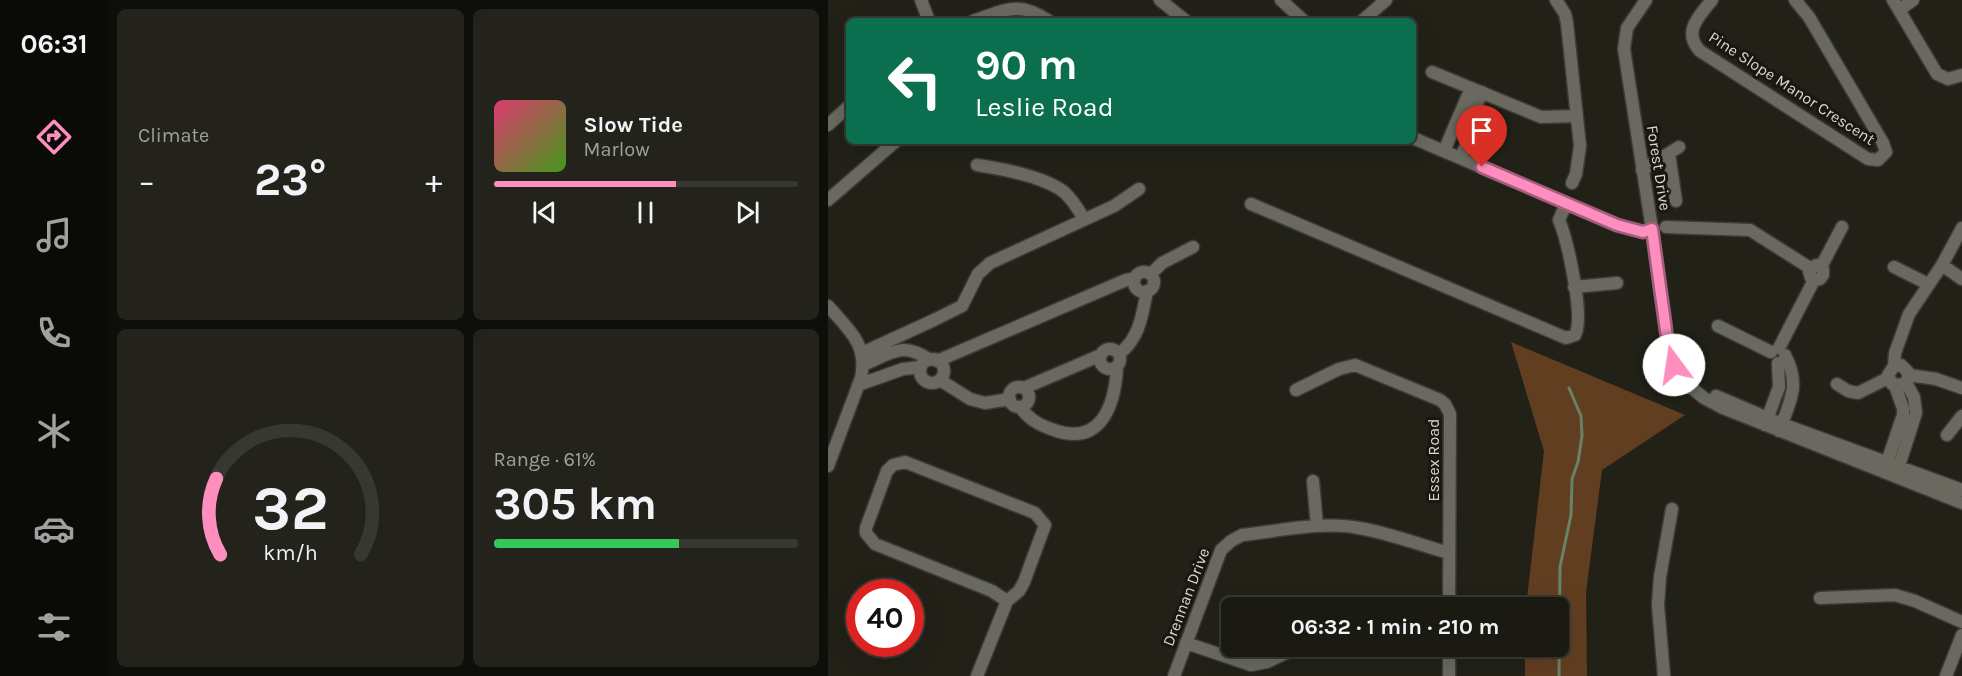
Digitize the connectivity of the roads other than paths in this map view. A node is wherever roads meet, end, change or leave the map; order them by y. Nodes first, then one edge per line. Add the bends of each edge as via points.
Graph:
1 (921, 0) edge
2 (1160, 0) edge
3 (1281, 0) edge
4 (1386, 0) edge
5 (1556, 0) edge
6 (1646, 0) edge
7 (1712, 0) edge
8 (1795, 0) edge
9 (1913, 0) edge
10 (1896, 5) edge
11 (928, 18) edge
12 (983, 18) edge
13 (1044, 18) edge
14 (1182, 18) edge
15 (1301, 18) edge
16 (1365, 18) edge
17 (1432, 72) dead end
18 (1962, 75) edge
19 (1476, 90) junction
20 (846, 109) edge
21 (1576, 116) junction
22 (828, 125) edge
23 (1416, 139) edge
24 (893, 144) edge
25 (1444, 151) junction
26 (1461, 158) junction
27 (977, 165) dead end
28 (1642, 170) junction
29 (1572, 183) dead end
30 (1139, 189) dead end
31 (828, 200) edge
32 (1676, 201) dead end
33 (1251, 204) dead end
34 (1566, 204) junction
35 (1084, 219) junction
36 (1842, 226) dead end
37 (1666, 227) dead end
38 (1962, 228) edge
39 (1652, 229) junction
40 (1193, 248) dead end
41 (1942, 265) junction
42 (1894, 267) dead end
43 (1815, 272) junction
44 (1151, 274) junction
45 (1135, 278) junction
46 (1962, 279) edge
47 (1617, 283) dead end
48 (1928, 284) junction
49 (1574, 287) junction
50 (1147, 291) junction
51 (828, 306) edge
52 (1718, 326) dead end
53 (890, 354) junction
54 (1778, 354) junction
55 (862, 359) junction
56 (1118, 360) junction
57 (930, 362) junction
58 (894, 372) junction
59 (940, 380) junction
60 (1899, 381) junction
61 (1960, 383) edge
62 (1837, 384) dead end
63 (858, 385) junction
64 (1296, 390) dead end
65 (1015, 403) junction
66 (1962, 416) edge
67 (1766, 422) junction
68 (1780, 428) junction
69 (1947, 435) dead end
70 (1894, 440) junction
71 (1875, 457) junction
72 (828, 466) edge
73 (1891, 469) junction
74 (1313, 481) dead end
75 (1962, 490) edge
76 (1962, 503) edge
77 (1672, 509) dead end
78 (1317, 526) junction
79 (1449, 553) junction
80 (1449, 597) edge
81 (1820, 598) dead end
82 (1007, 601) junction
83 (1962, 622) edge
84 (1962, 635) edge
85 (1186, 643) junction
86 (1221, 655) edge
87 (1227, 657) edge
88 (1277, 657) edge
89 (1449, 657) edge
90 (977, 676) edge
91 (1174, 676) edge
92 (1449, 676) edge
93 (1664, 676) edge
94 (1946, 676) edge

1 - 11 street
2 - 14 street
3 - 15 street
4 - 16 street
5 - 21 street via 1567,23
6 - 28 street, Forest Drive via 1627,28 1624,49
7 - 8 street, Pine Slope Manor Crescent via 1692,27 1691,36 1700,51 1869,159 1878,160 1886,152 1883,143 1809,16
9 - 10 street
10 - 18 street via 1937,74 1948,79
12 - 13 street via 1019,7
17 - 19 street
19 - 21 street via 1541,117
19 - 25 street
19 - 26 street via 1472,132
20 - 22 street
21 - 29 street via 1580,146
23 - 25 street
24 - 31 street
25 - 26 street
26 - 34 street
27 - 35 street via 1042,181 1063,191
28 - 32 street via 1674,150
28 - 39 street, Forest Drive
30 - 35 street
33 - 49 street via 1566,338 1577,331
34 - 39 street via 1631,230
34 - 49 street via 1559,220 1570,254
35 - 55 street via 990,263 978,274 962,306
36 - 43 street
37 - 43 street via 1750,230
38 - 41 street
39 - 67 street, Forest Drive via 1674,365 1684,378
40 - 44 street via 1162,263
41 - 46 street
41 - 48 street
42 - 48 street
43 - 54 street
44 - 45 street via 1142,272
44 - 50 street via 1154,283
45 - 50 street via 1138,289
45 - 57 street
47 - 49 street
48 - 60 street via 1909,314 1895,353 1894,366 1904,367
50 - 56 street via 1140,326
51 - 55 street via 855,337
52 - 54 street
53 - 55 street
53 - 57 street via 907,349 917,351
53 - 58 street
54 - 67 street via 1779,387
54 - 68 street via 1792,371 1794,385
55 - 63 street
56 - 65 street via 1110,369 1100,361 1101,355 1024,388 1015,388 1011,393
56 - 65 street via 1116,385 1105,417 1085,433 1068,435 1041,426
57 - 58 street
57 - 59 street via 944,370
57 - 59 street via 921,375 925,381
58 - 63 street
59 - 65 street via 970,399
60 - 61 street via 1924,377
60 - 62 street via 1858,393
60 - 70 street via 1903,408
60 - 73 street via 1914,397 1916,413
63 - 72 street
64 - 79 street, Essex Road via 1355,365 1445,404 1450,414
66 - 69 street
67 - 68 street, Forest Drive
68 - 71 street, Forest Drive
68 - 73 street, Forest Drive
70 - 71 street
70 - 73 street
71 - 73 street, Forest Drive
73 - 75 street, Forest Drive
73 - 76 street, Forest Drive
74 - 78 street
77 - 93 street via 1658,599
78 - 79 street, Drennan Drive via 1358,527
78 - 85 street, Drennan Drive via 1242,535 1231,541 1221,550
79 - 80 street, Essex Road
81 - 83 street via 1895,595
82 - 82 street via 982,586 871,541 866,528 887,471 893,465 905,462 1040,516 1045,525 1024,582
82 - 90 street
84 - 94 street
85 - 86 street
85 - 91 street, Drennan Drive
87 - 88 street via 1251,665
89 - 92 street

